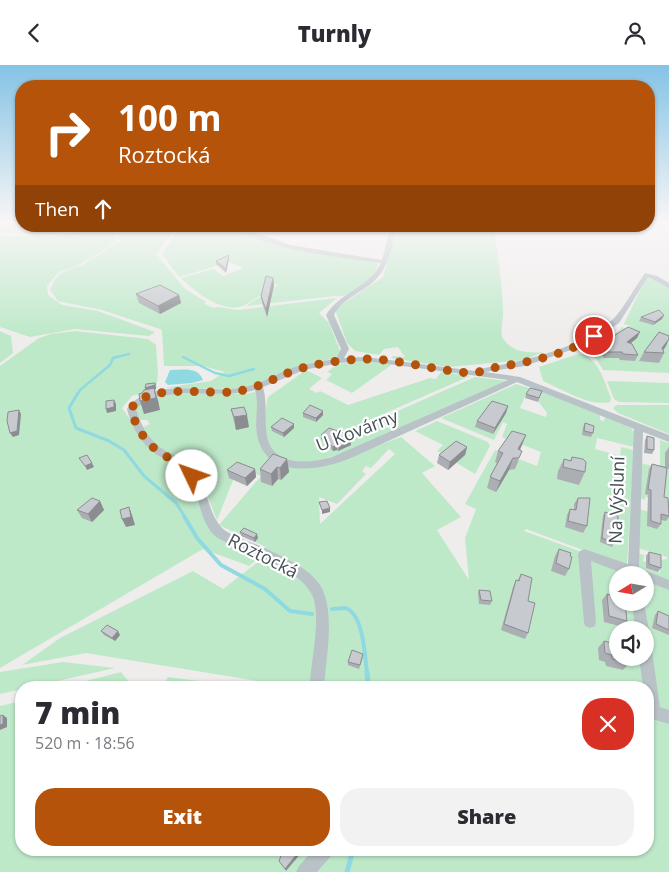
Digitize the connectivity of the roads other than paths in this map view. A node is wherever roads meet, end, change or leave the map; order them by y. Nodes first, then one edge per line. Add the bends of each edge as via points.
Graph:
1 (369, 260) edge
2 (384, 262) joint
3 (669, 285) edge
4 (345, 349) junction
5 (365, 359) junction
6 (339, 361) junction
7 (473, 373) junction
8 (517, 379) junction
9 (259, 387) junction
10 (639, 427) junction
11 (669, 439) edge
12 (617, 566) edge
13 (639, 566) edge
14 (654, 580) edge
15 (669, 585) edge
16 (590, 622) dead end
17 (647, 666) edge
18 (317, 681) edge
19 (649, 681) edge
20 (654, 713) edge
21 (669, 717) edge
22 (320, 856) edge
23 (305, 872) edge

1 - 2 street
2 - 4 street via 376,276 333,308 330,315
3 - 7 street via 647,274 616,321 585,342 522,364
4 - 5 street
4 - 6 street
5 - 6 street
5 - 7 street
6 - 9 street via 301,369
7 - 8 street
8 - 9 street, U Kovárny via 343,456 311,465 273,458 260,429 262,395
8 - 10 street
9 - 18 street, Roztocká via 232,392 160,393 143,397 131,409 134,422 149,443 160,453 185,465 200,487 211,524 219,533 292,568 306,577 320,597
10 - 11 street
10 - 13 street, Na Výsluní
12 - 16 street via 584,554
14 - 15 street
17 - 19 street
20 - 21 street
22 - 23 street

